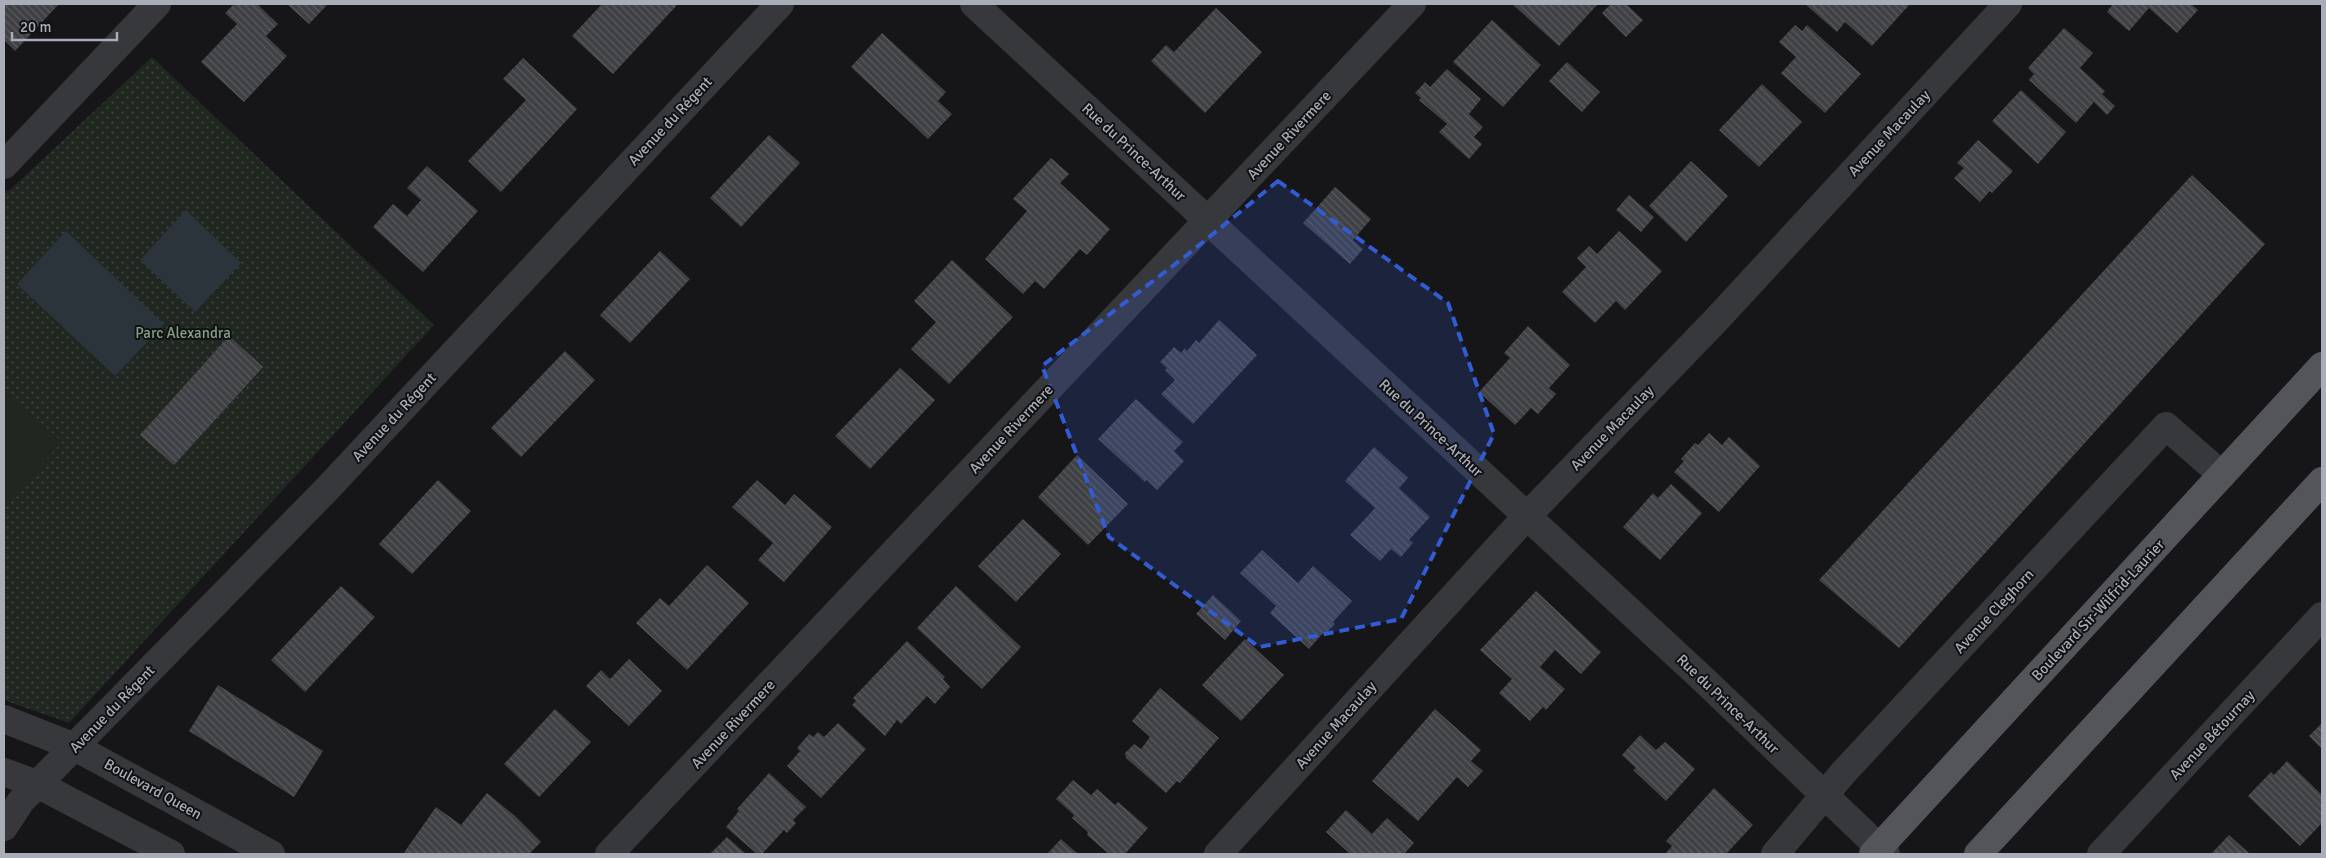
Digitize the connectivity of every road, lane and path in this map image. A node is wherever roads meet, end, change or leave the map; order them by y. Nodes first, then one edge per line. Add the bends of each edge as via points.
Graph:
1 (157, 4) edge
2 (780, 4) edge
3 (974, 4) edge
4 (1412, 4) edge
5 (2008, 4) edge
6 (4, 165) edge
7 (1208, 221) junction
8 (2322, 366) edge
9 (2222, 475) junction
10 (2322, 481) edge
11 (1527, 516) junction
12 (2322, 616) edge
13 (4, 719) edge
14 (75, 747) junction
15 (4, 772) edge
16 (38, 784) junction
17 (1824, 797) junction
18 (4, 827) edge
19 (1880, 852) edge
20 (171, 854) edge
21 (271, 854) edge
22 (609, 854) edge
23 (1218, 854) edge
24 (1775, 854) edge
25 (1978, 854) edge
26 (2101, 854) edge

1 - 6 street
2 - 14 street, Avenue du Régent via 327,489
3 - 7 street, Rue du Prince-Arthur
4 - 7 street, Avenue Rivermere
5 - 11 street, Avenue Macaulay via 1718,319
7 - 11 street, Rue du Prince-Arthur
7 - 22 street, Avenue Rivermere
8 - 9 main road, Boulevard Sir-Wilfrid-Laurier
9 - 17 street, Avenue Cleghorn via 2166,426
9 - 19 main road, Boulevard Sir-Wilfrid-Laurier
10 - 25 main road
11 - 17 street, Rue du Prince-Arthur via 1704,680
11 - 23 street, Avenue Macaulay
12 - 26 street, Avenue Bétournay
13 - 14 street, Boulevard Queen
14 - 16 street, Avenue du Régent
14 - 21 street, Boulevard Queen
15 - 16 street
16 - 18 street, Avenue du Régent
16 - 20 street
17 - 19 street, Rue du Prince-Arthur
17 - 24 street, Avenue Cleghorn

